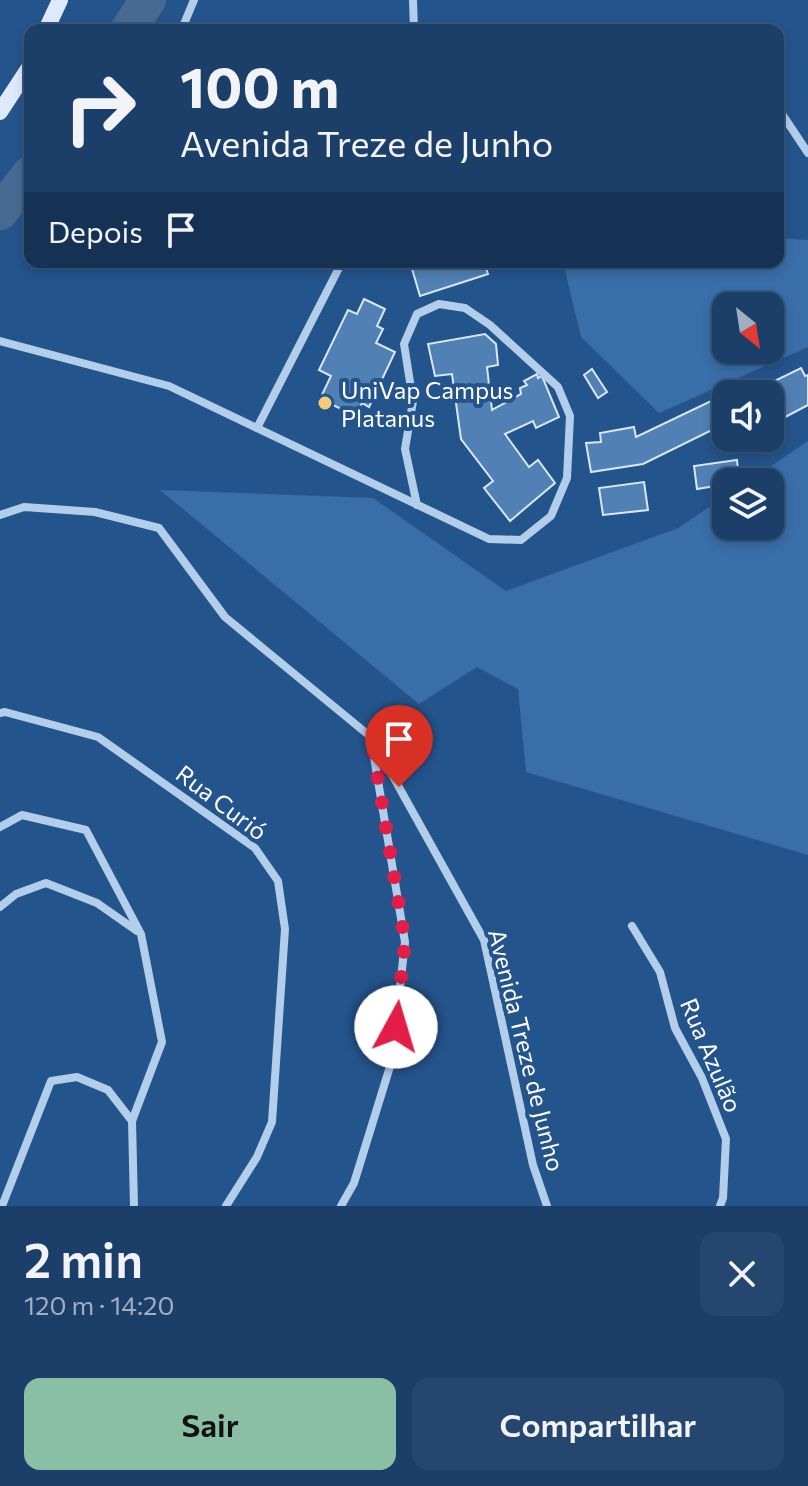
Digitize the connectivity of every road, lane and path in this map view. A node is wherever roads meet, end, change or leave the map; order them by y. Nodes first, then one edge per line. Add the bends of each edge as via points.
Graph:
1 (60, 0) edge
2 (194, 0) edge
3 (413, 0) edge
4 (49, 24) edge
5 (184, 24) dead end
6 (414, 24) edge
7 (24, 75) edge
8 (0, 112) edge
9 (784, 117) edge
10 (808, 153) edge
11 (339, 268) edge
12 (0, 341) edge
13 (257, 428) junction
14 (417, 505) junction
15 (0, 515) edge
16 (0, 713) edge
17 (371, 737) junction
18 (0, 827) edge
19 (0, 907) edge
20 (632, 926) dead end
21 (141, 934) junction
22 (132, 1121) junction
23 (2, 1206) edge
24 (134, 1206) edge
25 (226, 1206) edge
26 (341, 1206) edge
27 (547, 1206) edge
28 (720, 1206) edge

1 - 4 main road
2 - 5 street
3 - 6 street
7 - 8 main road
9 - 10 street
11 - 13 street
12 - 13 street via 169,386
13 - 14 street
14 - 14 street via 405,449 413,401 404,344 417,314 439,304 465,308 558,387 570,416 567,478 551,516 521,540 489,539
15 - 17 street via 24,507 95,512 159,528 225,617
16 - 25 street, Rua Curió via 98,737 255,848 278,881 285,929 272,1122
17 - 26 street via 405,942 392,1060 354,1183
17 - 27 street, Avenida Treze de Junho via 484,940 533,1165
18 - 21 street via 22,815 86,830
19 - 21 street via 16,894 46,883 97,903
20 - 28 street, Rua Azulão via 660,972 675,1028 726,1139
21 - 22 street via 162,1042
22 - 23 street via 108,1090 77,1077 51,1081
22 - 24 street

